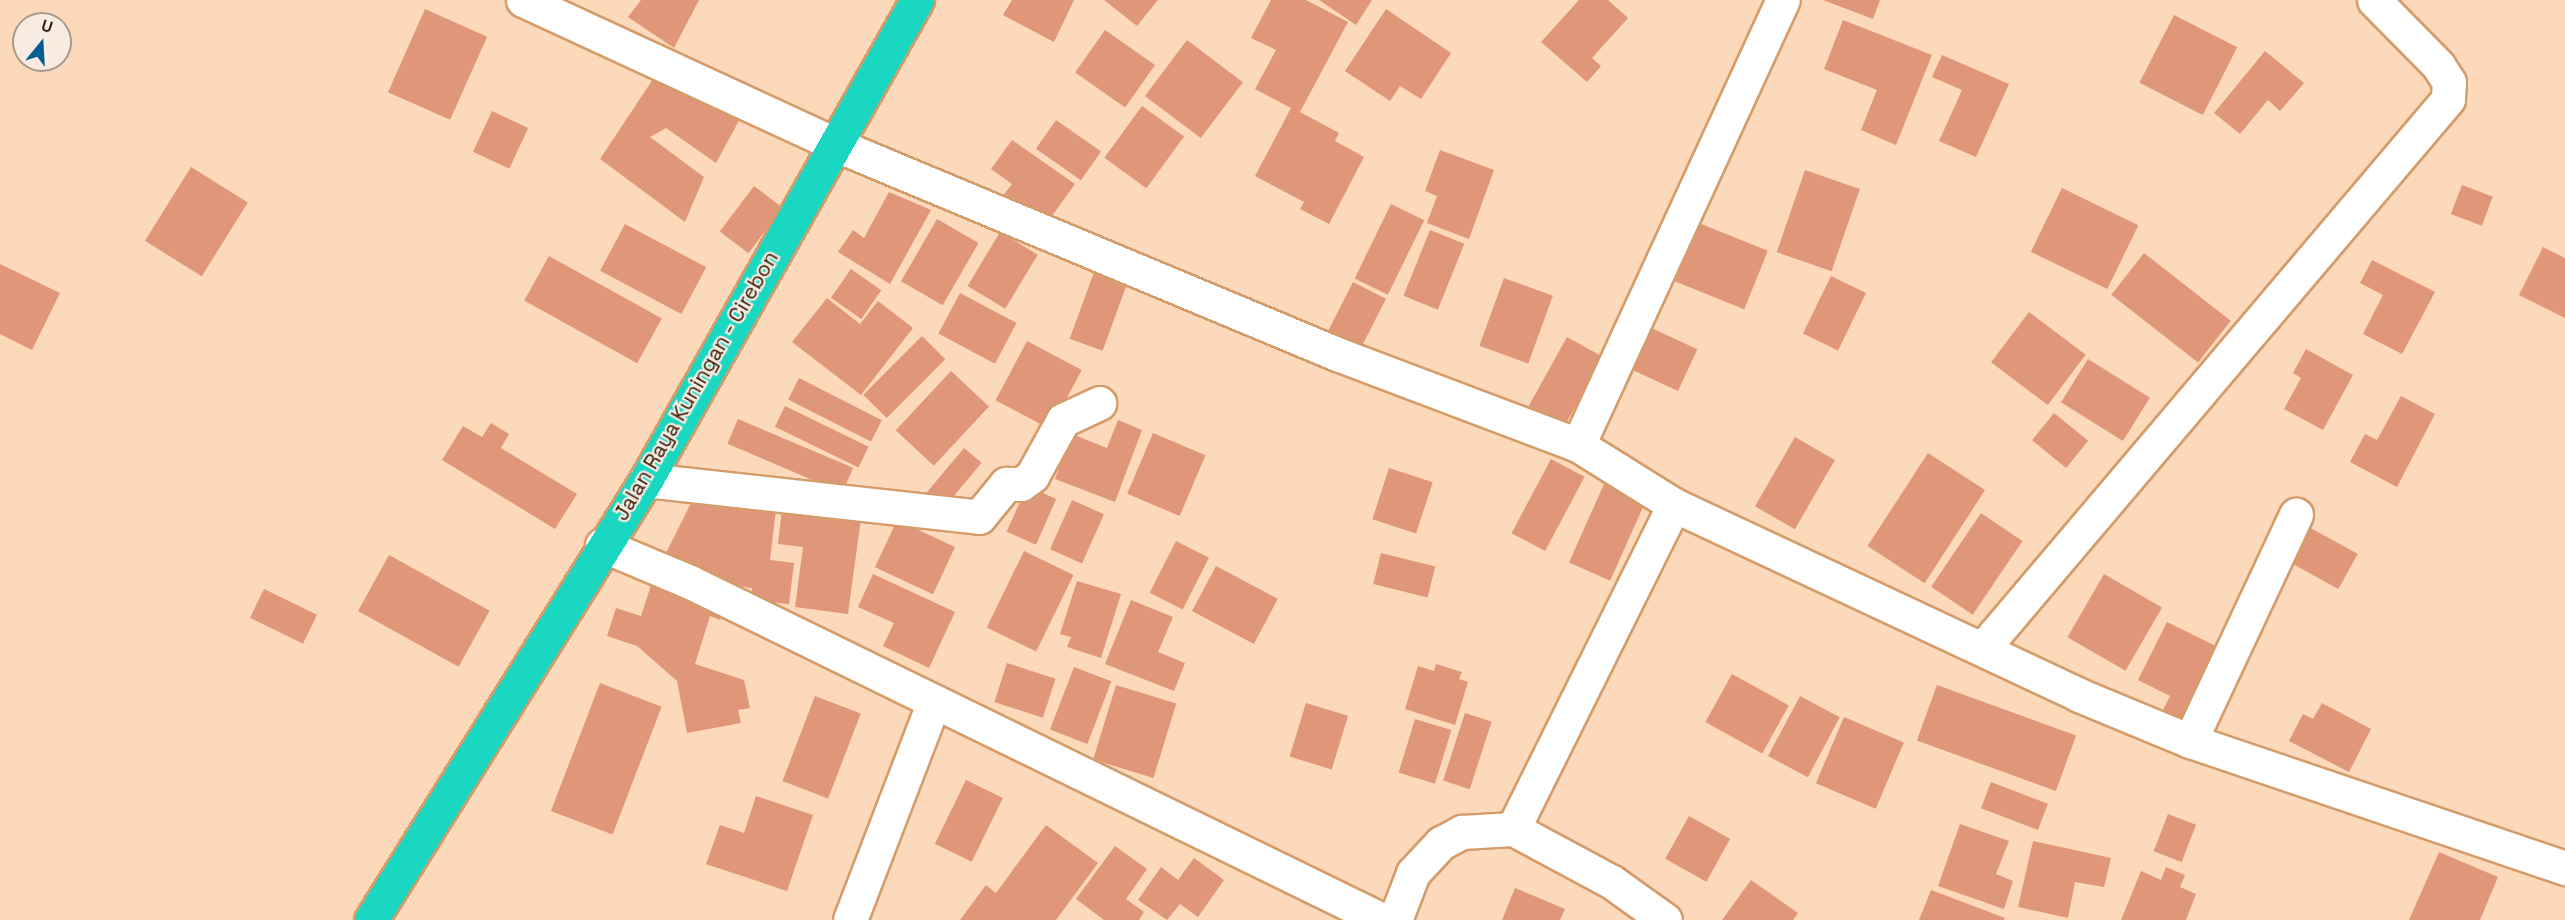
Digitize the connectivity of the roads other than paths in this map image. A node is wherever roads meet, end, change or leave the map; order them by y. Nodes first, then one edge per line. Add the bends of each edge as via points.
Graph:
1 (523, 0) edge
2 (917, 0) edge
3 (2374, 0) edge
4 (1780, 2) edge
5 (834, 144) junction
6 (1099, 403) dead end
7 (1578, 445) junction
8 (651, 469) junction
9 (1674, 505) junction
10 (2296, 515) dead end
11 (603, 545) junction
12 (1984, 647) junction
13 (933, 704) junction
14 (2190, 741) junction
15 (1512, 829) junction
16 (2565, 868) edge
17 (370, 920) edge
18 (850, 920) edge
19 (1382, 920) edge
20 (1395, 920) edge
21 (1665, 920) edge

1 - 5 street
2 - 5 highway, Jalan Raya Kuningan - Cirebon
3 - 12 street via 2438,65 2449,82 2448,99
4 - 7 street
5 - 7 street via 1337,354
5 - 8 highway, Jalan Raya Kuningan - Cirebon
6 - 8 street via 1063,420 1032,476 1021,484 1006,484 980,517
7 - 9 street
8 - 11 highway, Jalan Raya Kuningan - Cirebon
9 - 12 street
9 - 15 street
10 - 14 street
11 - 13 street via 690,582
11 - 17 highway, Jalan Raya Kuningan - Cirebon
12 - 14 street via 2079,695
13 - 18 street
13 - 19 street via 1072,766
14 - 16 street
15 - 20 street via 1462,832 1441,843 1413,873
15 - 21 street via 1612,882

